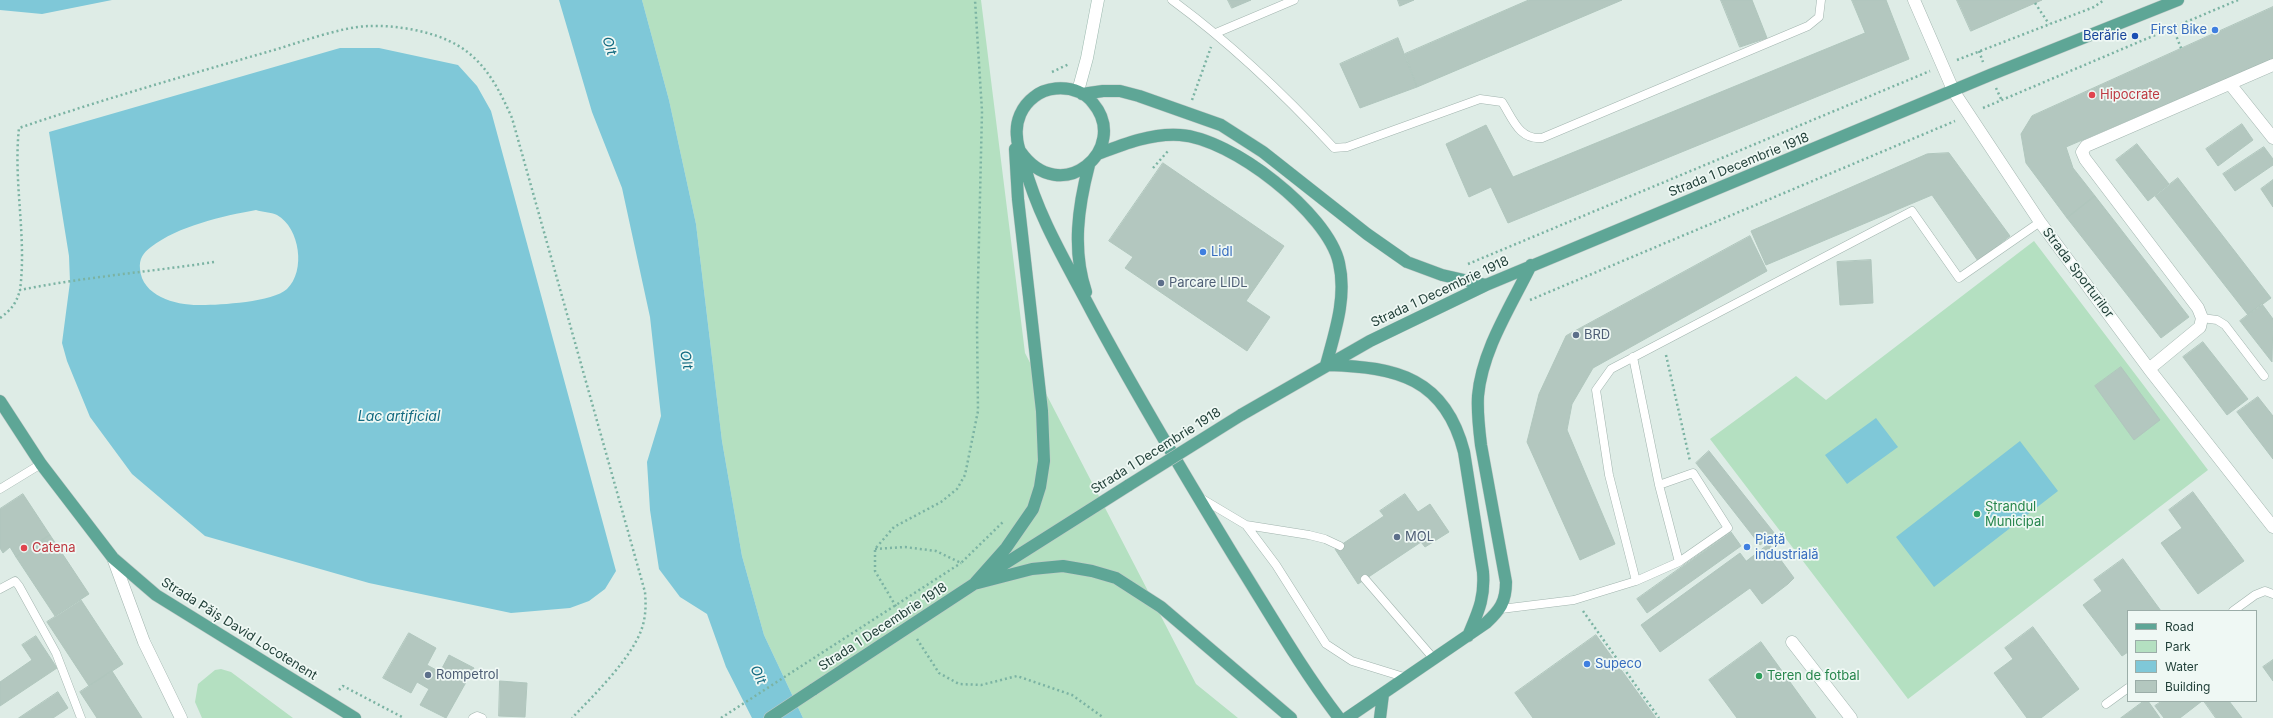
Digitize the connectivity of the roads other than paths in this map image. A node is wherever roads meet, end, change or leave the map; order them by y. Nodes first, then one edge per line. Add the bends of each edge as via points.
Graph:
1 (1098, 0) edge
2 (1172, 0) edge
3 (1294, 0) edge
4 (1821, 0) edge
5 (1914, 0) edge
6 (2178, 0) edge
7 (1216, 33) junction
8 (2273, 65) edge
9 (2230, 84) junction
10 (1954, 92) junction
11 (1080, 93) junction
12 (1016, 138) junction
13 (2273, 138) edge
14 (1020, 151) junction
15 (1098, 154) junction
16 (1089, 165) junction
17 (2040, 222) junction
18 (1531, 265) junction
19 (1486, 285) junction
20 (1092, 312) junction
21 (2202, 318) junction
22 (1633, 357) junction
23 (1326, 365) junction
24 (2149, 369) junction
25 (2264, 376) dead end
26 (0, 401) edge
27 (41, 464) junction
28 (1659, 485) junction
29 (0, 490) edge
30 (1198, 496) junction
31 (1246, 525) junction
32 (2273, 527) edge
33 (1340, 546) dead end
34 (113, 558) junction
35 (1679, 562) junction
36 (1365, 579) dead end
37 (1636, 581) junction
38 (974, 584) junction
39 (0, 589) edge
40 (2273, 594) edge
41 (1501, 609) junction
42 (2234, 610) edge
43 (1468, 636) junction
44 (1792, 642) dead end
45 (1434, 659) junction
46 (1407, 678) junction
47 (2127, 689) edge
48 (1383, 694) junction
49 (2106, 704) dead end
50 (82, 718) edge
51 (181, 718) edge
52 (355, 718) edge
53 (473, 718) edge
54 (482, 718) edge
55 (770, 718) edge
56 (1291, 718) edge
57 (1339, 718) edge
58 (1347, 718) edge
59 (1380, 718) edge
60 (1850, 718) edge

1 - 11 street
2 - 7 lane
3 - 7 lane
4 - 7 lane via 1819,17 1808,26 1542,138 1531,139 1522,134 1502,102 1480,99 1347,147 1334,148 1292,103
5 - 10 street, Strada Sporturilor
6 - 10 main road, Strada 1 Decembrie 1918 via 1990,75
8 - 9 street
9 - 13 street
9 - 21 street via 2086,146 2082,152 2198,308
10 - 17 street, Strada Sporturilor
10 - 18 main road, Strada 1 Decembrie 1918
11 - 12 main road via 1065,88 1039,93 1028,101 1021,112
11 - 15 main road via 1093,102 1104,127 1103,141
11 - 19 main road via 1120,91 1221,125 1244,138 1407,262 1442,275
12 - 14 main road
12 - 38 main road via 1018,199 1036,349 1044,461 1033,509 1006,548
14 - 16 main road via 1038,170 1051,175 1078,172
14 - 20 main road via 1042,218
15 - 16 main road
15 - 23 main road via 1147,138 1166,135 1207,140 1230,151 1278,184 1300,203 1332,245 1341,274 1339,311
16 - 20 main road via 1080,198 1077,230 1083,283
17 - 22 lane via 1959,278 1912,211
17 - 24 street, Strada Sporturilor
18 - 19 main road, Strada 1 Decembrie 1918
18 - 41 main road via 1489,350 1478,396 1481,445 1506,582 1506,596
19 - 23 main road, Strada 1 Decembrie 1918 via 1411,320
20 - 30 main road via 1140,401
21 - 24 street via 2200,328
21 - 25 lane via 2217,320 2225,326
22 - 28 lane
22 - 37 lane via 1610,369 1596,390 1609,475
23 - 38 main road, Strada 1 Decembrie 1918, bridge via 1241,415
23 - 43 main road via 1368,367 1399,374 1436,395 1449,412 1464,452 1483,572 1484,590 1481,605
24 - 32 street, Strada Sporturilor
26 - 27 main road, Strada Păiș David Locotenent
27 - 29 lane
27 - 34 main road, Strada Păiș David Locotenent
28 - 35 lane
28 - 35 lane via 1693,473 1728,528
30 - 31 lane
30 - 57 main road via 1303,669
31 - 33 lane via 1309,535
31 - 46 lane via 1276,565 1326,644 1352,661
34 - 51 street, Strada Păiș David Locotenent via 144,642
34 - 52 main road, Strada Păiș David Locotenent via 156,595
35 - 37 lane
36 - 45 lane
37 - 41 lane via 1574,600
38 - 55 main road, Strada 1 Decembrie 1918, bridge
38 - 56 main road via 1032,569 1063,566 1116,578 1161,607
39 - 50 lane via 15,581 19,586 56,652
40 - 42 lane via 2265,591 2260,593
41 - 43 main road
43 - 45 main road
44 - 60 street
45 - 46 main road
46 - 48 main road
47 - 49 lane
48 - 58 main road
48 - 59 main road
53 - 54 lane

